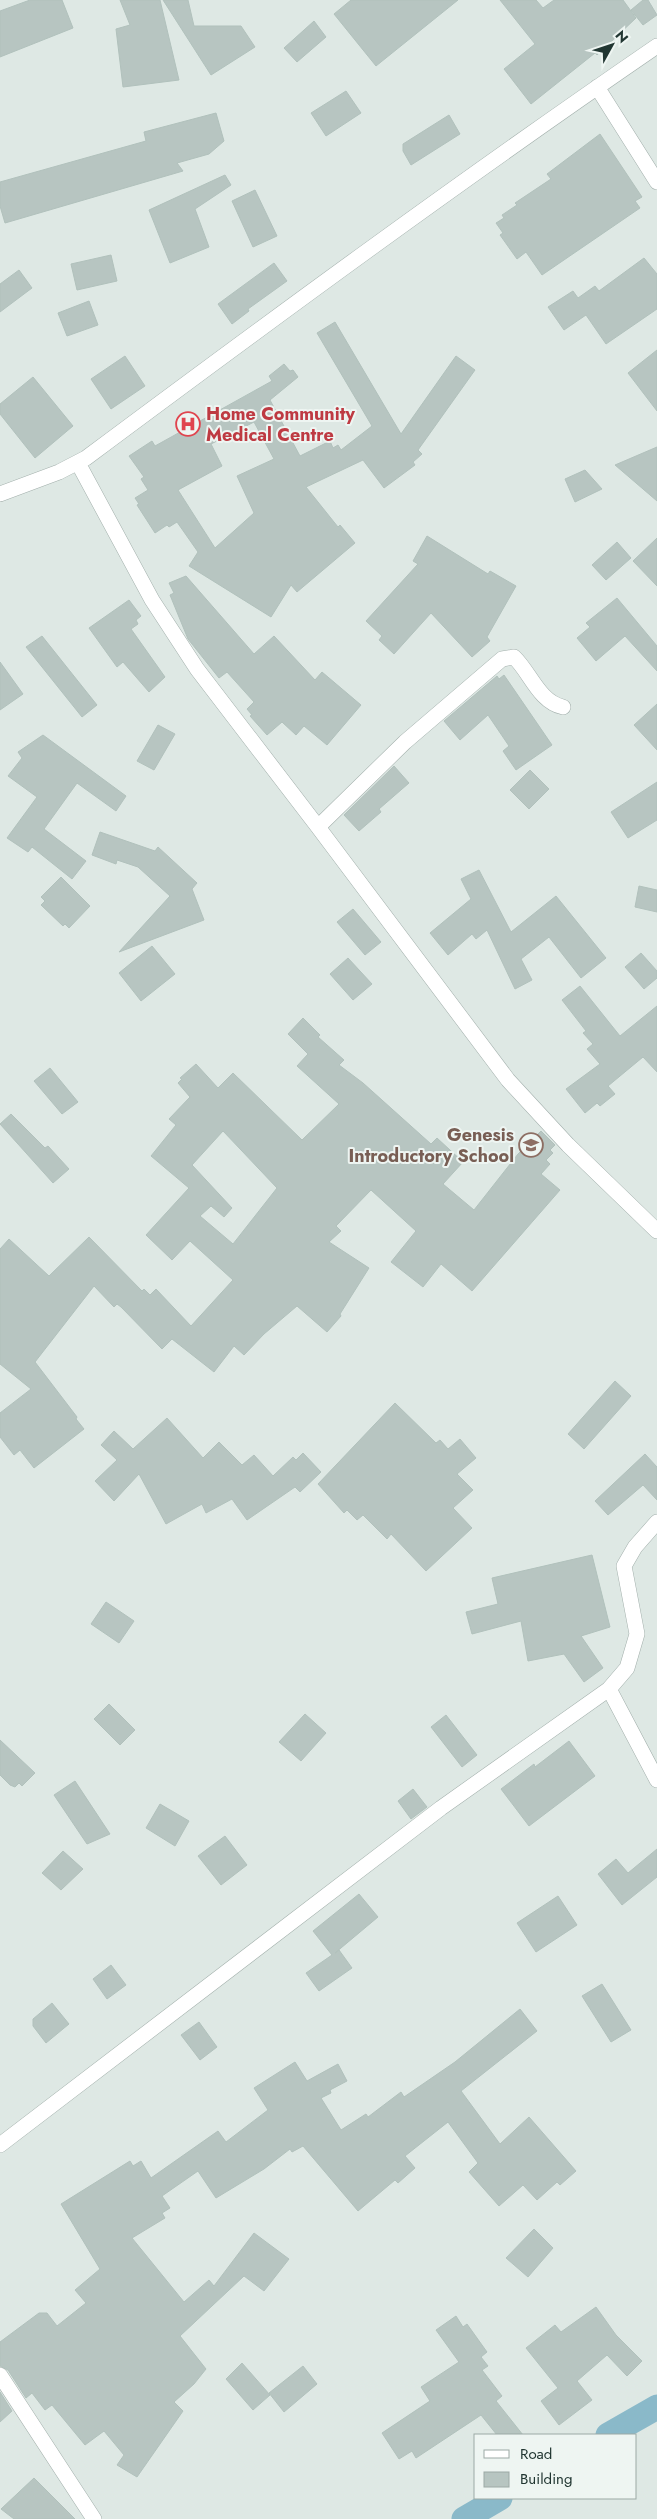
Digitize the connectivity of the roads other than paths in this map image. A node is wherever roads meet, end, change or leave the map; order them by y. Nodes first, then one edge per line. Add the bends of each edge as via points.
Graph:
1 (657, 46) edge
2 (597, 87) junction
3 (657, 182) edge
4 (78, 462) junction
5 (0, 494) edge
6 (563, 707) dead end
7 (318, 827) junction
8 (657, 1231) edge
9 (657, 1522) edge
10 (609, 1689) junction
11 (657, 1780) edge
12 (0, 2145) edge
13 (0, 2375) edge
14 (94, 2519) edge

1 - 2 street
2 - 3 street
2 - 4 street via 324,281
4 - 5 street
4 - 7 street via 152,600 197,669
6 - 7 street via 553,705 514,657 502,659 405,742
7 - 8 street via 508,1080 568,1145
9 - 10 street via 631,1551 624,1566 636,1634 627,1668
10 - 11 street
10 - 12 street via 441,1808
13 - 14 street

